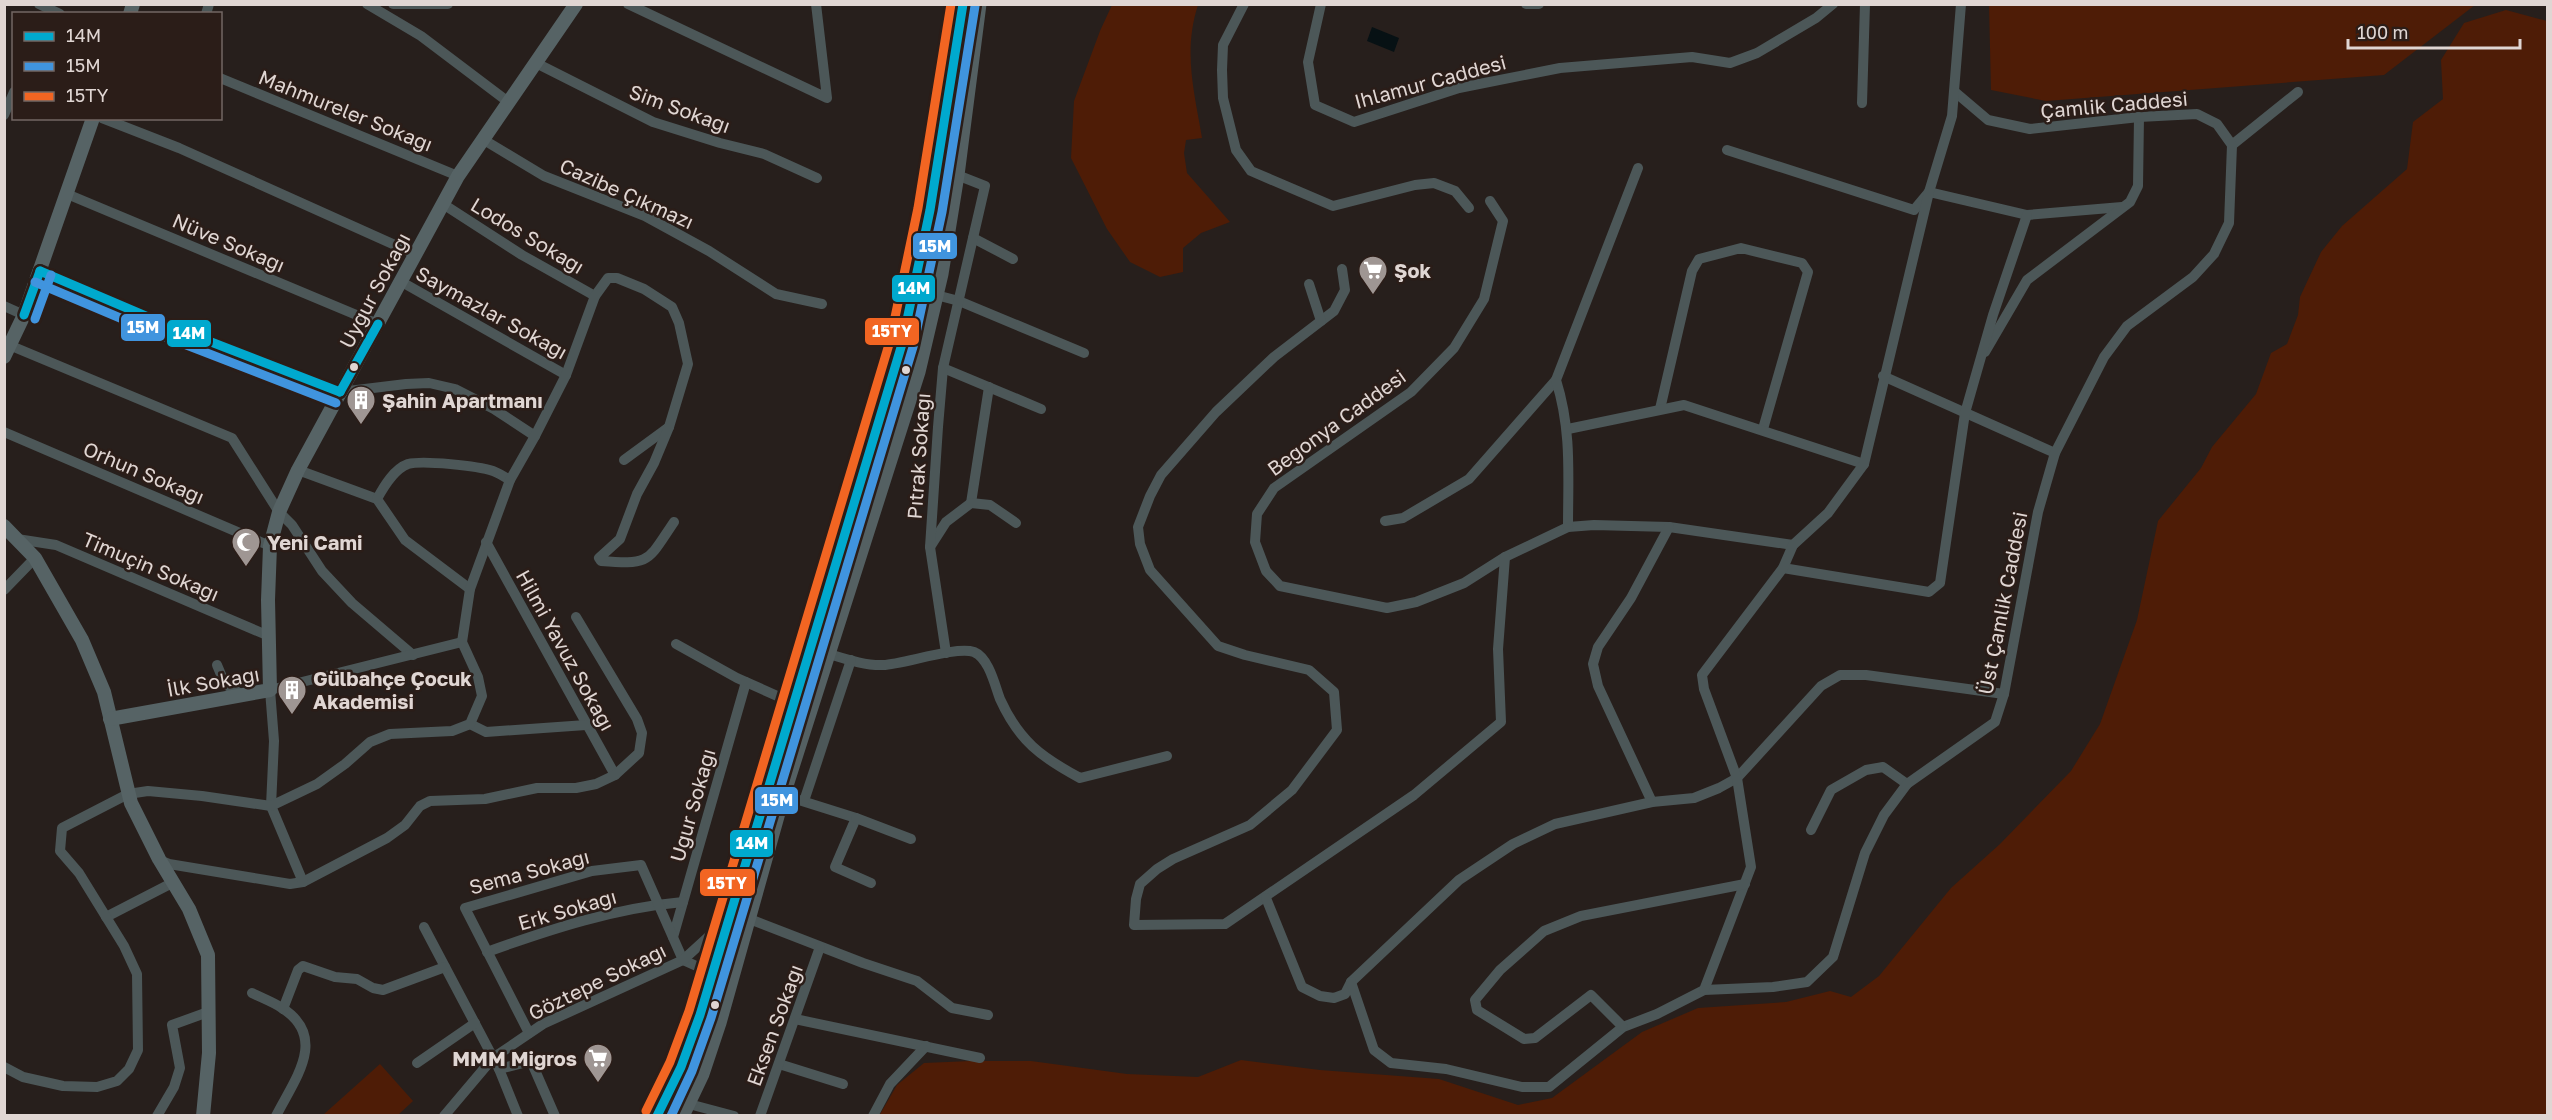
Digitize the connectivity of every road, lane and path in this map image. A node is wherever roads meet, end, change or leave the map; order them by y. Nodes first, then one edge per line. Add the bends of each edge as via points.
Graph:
1 (367, 4) edge
2 (393, 4) edge
3 (447, 4) edge
4 (576, 4) edge
5 (628, 4) edge
6 (816, 4) edge
7 (952, 4) edge
8 (963, 4) edge
9 (979, 4) edge
10 (1244, 4) edge
11 (1321, 4) edge
12 (1526, 4) edge
13 (1539, 4) edge
14 (1833, 4) edge
15 (1864, 4) edge
16 (1961, 4) edge
17 (957, 51) junction
18 (536, 63) junction
19 (222, 79) edge
20 (1955, 92) junction
21 (2298, 92) dead end
22 (12, 97) edge
23 (507, 101) junction
24 (1968, 103) junction
25 (1862, 104) dead end
26 (4, 115) edge
27 (1952, 116) junction
28 (2139, 117) junction
29 (92, 120) edge
30 (107, 120) edge
31 (484, 140) junction
32 (2232, 145) junction
33 (1727, 150) dead end
34 (1638, 168) dead end
35 (957, 175) junction
36 (458, 176) junction
37 (816, 178) dead end
38 (1929, 192) junction
39 (67, 194) junction
40 (1490, 201) dead end
41 (443, 204) junction
42 (2122, 207) junction
43 (1469, 208) dead end
44 (2027, 215) junction
45 (973, 238) junction
46 (415, 254) junction
47 (1013, 259) dead end
48 (1342, 269) dead end
49 (40, 271) junction
50 (400, 281) junction
51 (1309, 284) dead end
52 (936, 295) junction
53 (595, 296) junction
54 (959, 301) junction
55 (822, 304) dead end
56 (4, 306) edge
57 (24, 315) junction
58 (1321, 321) junction
59 (378, 324) junction
60 (7, 351) edge
61 (1084, 353) dead end
62 (943, 368) junction
63 (1976, 368) junction
64 (566, 375) junction
65 (1883, 376) junction
66 (1556, 381) junction
67 (989, 387) junction
68 (340, 392) junction
69 (1041, 409) dead end
70 (1660, 409) junction
71 (1965, 413) junction
72 (669, 427) junction
73 (1568, 429) junction
74 (1763, 429) junction
75 (4, 432) edge
76 (536, 436) junction
77 (2055, 453) junction
78 (624, 460) dead end
79 (1864, 464) junction
80 (298, 470) junction
81 (510, 480) junction
82 (377, 499) junction
83 (971, 503) junction
84 (279, 512) junction
85 (1385, 521) dead end
86 (674, 522) dead end
87 (1016, 523) dead end
88 (4, 526) edge
89 (1568, 527) junction
90 (1669, 527) junction
91 (17, 539) junction
92 (486, 542) junction
93 (1793, 545) junction
94 (270, 546) junction
95 (930, 547) junction
96 (1505, 557) junction
97 (35, 558) junction
98 (1783, 568) junction
99 (470, 589) junction
100 (4, 590) edge
101 (576, 617) dead end
102 (269, 636) junction
103 (462, 642) junction
104 (676, 644) dead end
105 (811, 649) junction
106 (828, 653) junction
107 (946, 653) junction
108 (413, 655) junction
109 (851, 660) junction
110 (218, 665) dead end
111 (746, 682) junction
112 (270, 690) junction
113 (2004, 694) junction
114 (242, 695) junction
115 (793, 703) junction
116 (110, 719) junction
117 (470, 724) junction
118 (586, 725) junction
119 (1167, 756) dead end
120 (615, 775) junction
121 (1737, 778) junction
122 (1906, 784) junction
123 (129, 794) junction
124 (783, 795) junction
125 (804, 801) junction
126 (1652, 802) junction
127 (271, 806) junction
128 (856, 818) junction
129 (1810, 830) dead end
130 (911, 839) dead end
131 (159, 859) junction
132 (174, 882) junction
133 (303, 882) junction
134 (871, 883) dead end
135 (1745, 884) junction
136 (1266, 898) junction
137 (683, 902) junction
138 (658, 904) junction
139 (106, 917) junction
140 (729, 918) junction
141 (747, 918) junction
142 (424, 927) dead end
143 (673, 937) junction
144 (820, 947) junction
145 (488, 952) junction
146 (683, 960) junction
147 (445, 967) junction
148 (712, 973) junction
149 (1351, 982) junction
150 (1704, 990) junction
151 (252, 993) dead end
152 (283, 1009) junction
153 (208, 1012) junction
154 (988, 1015) dead end
155 (795, 1019) junction
156 (475, 1023) junction
157 (1623, 1026) junction
158 (529, 1033) junction
159 (926, 1046) junction
160 (493, 1058) junction
161 (980, 1058) dead end
162 (417, 1063) dead end
163 (779, 1064) junction
164 (4, 1067) edge
165 (499, 1069) junction
166 (843, 1084) dead end
167 (686, 1110) edge
168 (157, 1116) edge
169 (203, 1116) edge
170 (276, 1116) edge
171 (444, 1116) edge
172 (518, 1116) edge
173 (555, 1116) edge
174 (657, 1116) edge
175 (734, 1116) edge
176 (760, 1116) edge
177 (873, 1116) edge

1 - 23 street via 421,36
2 - 3 street
4 - 18 street, Uygur Sokağı
5 - 6 street via 827,98
7 - 17 main road
8 - 17 main road
9 - 35 main road
10 - 43 street via 1222,45 1221,70 1223,98 1236,150 1251,171 1333,206 1434,183 1455,191
11 - 14 street, Ihlamur Caddesi via 1308,62 1316,105 1354,122 1459,88 1560,68 1692,57 1730,63 1757,53
12 - 13 street
15 - 25 street
16 - 20 street
17 - 105 main road via 902,344
18 - 23 street, Uygur Sokağı
18 - 37 street, Sim Sokağı via 653,122 764,154
19 - 36 street, Mahmureler Sokağı
20 - 24 street, Çamlik Caddesi
20 - 27 street
21 - 32 street
22 - 26 street
23 - 31 street, Uygur Sokağı
24 - 27 street
24 - 28 street, Çamlik Caddesi via 1988,120 2030,129
27 - 38 street
28 - 32 street, Çamlik Caddesi via 2197,114 2217,124
28 - 42 street via 2138,186 2130,202
29 - 39 street
30 - 46 street via 179,148
31 - 36 street, Uygur Sokağı
31 - 55 street, Cazibe Çıkmazı via 544,176 645,216 709,250 776,294
32 - 77 street, Üst Çamlik Caddesi via 2229,223 2214,254 2193,277 2127,326 2104,357
33 - 38 street via 1914,210
34 - 66 street
35 - 45 street, Pıtrak Sokağı via 985,186
35 - 52 main road
36 - 41 street, Uygur Sokağı
38 - 44 street
38 - 65 street
39 - 49 street
39 - 59 street, Nüve Sokağı
40 - 96 street, Begonya Caddesi via 1503,221 1484,299 1454,348 1412,392 1274,488 1257,514 1255,542 1266,571 1280,586 1387,608 1416,602 1464,583
41 - 46 street, Uygur Sokağı
41 - 53 street, Lodos Sokağı
42 - 44 street
42 - 63 street via 2027,280
44 - 63 street
45 - 47 street
45 - 54 street, Pıtrak Sokağı
46 - 50 street, Uygur Sokağı
48 - 58 street via 1345,290 1334,311
49 - 57 street
49 - 68 street
50 - 59 street, Uygur Sokağı
50 - 64 street, Saymazlar Sokağı
51 - 58 street
52 - 54 street
52 - 106 main road via 918,372
53 - 64 street
53 - 72 street via 608,278 617,278 644,289 672,308 688,364
54 - 61 street
54 - 62 street, Pıtrak Sokağı
56 - 57 street
57 - 60 street
58 - 136 street via 1274,357 1216,412 1161,475 1138,527 1150,570 1218,646 1309,670 1334,692 1336,730 1292,790 1250,825 1173,859 1140,884 1134,925 1225,924
59 - 68 street, Uygur Sokağı
60 - 84 street via 232,438
62 - 67 street
62 - 95 street, Pıtrak Sokağı
63 - 71 street
64 - 76 street
65 - 71 street
65 - 79 street
66 - 73 street
66 - 85 street via 1469,479 1403,518
67 - 69 street
67 - 83 street
68 - 76 street via 429,383 455,389
68 - 80 street, Uygur Sokağı
70 - 73 street
70 - 74 street via 1684,405
70 - 74 street via 1692,272 1699,259 1742,248 1802,264 1808,272
71 - 77 street
71 - 98 street via 1940,583 1929,592
72 - 78 street
72 - 86 street via 620,539 599,558 644,561
73 - 89 street
74 - 79 street
75 - 94 street, Orhun Sokağı
76 - 81 street
77 - 113 street, Üst Çamlik Caddesi via 2038,512
79 - 93 street via 1828,513
80 - 82 street
80 - 84 street, Uygur Sokağı
81 - 82 street via 480,468 419,463 406,465 390,478
81 - 92 street
82 - 99 street via 405,540
83 - 87 street via 990,505
83 - 95 street via 946,522
84 - 94 street, Uygur Sokağı
84 - 108 street via 322,571 352,603
88 - 91 street
89 - 90 street, Begonya Caddesi
89 - 96 street, Begonya Caddesi
90 - 93 street, Begonya Caddesi
90 - 126 street via 1631,598 1598,647 1593,664 1598,686
91 - 97 street
91 - 102 street, Timuçin Sokağı via 56,545
92 - 99 street
92 - 118 street, Hilmi Yavuz Sokağı
93 - 98 street
94 - 102 street, Uygur Sokağı
95 - 107 street, Pıtrak Sokağı
96 - 136 street via 1498,649 1501,722 1414,795
97 - 100 street
97 - 116 street via 82,640 104,692
98 - 121 street via 1702,675
99 - 103 street
101 - 120 street, Hilmi Yavuz Sokağı via 642,733 639,753
102 - 112 street, Uygur Sokağı
103 - 108 street, İlk Sokağı
103 - 117 street via 482,696
104 - 111 street
105 - 106 street
105 - 115 main road
106 - 109 street
106 - 124 main road
107 - 109 street via 882,665
107 - 119 street via 973,652 984,660 1009,719 1026,742 1046,760 1080,778
108 - 112 street, İlk Sokağı
109 - 125 street
110 - 114 street via 225,684
111 - 115 street
111 - 137 street, Uğur Sokağı
112 - 114 street, İlk Sokağı
112 - 127 street via 274,741
113 - 121 street via 1840,675 1821,686
113 - 122 street, Üst Çamlik Caddesi via 1995,722
114 - 116 street, İlk Sokağı
115 - 140 main road
116 - 123 street
117 - 118 street via 486,732
117 - 127 street via 452,731 390,734 370,742 317,784
118 - 120 street, Hilmi Yavuz Sokağı
120 - 133 street, Hilmi Yavuz Sokağı via 576,788 537,788 485,799 430,801 387,838
121 - 126 street via 1694,798
121 - 135 street via 1751,867
122 - 129 street via 1883,767 1866,770 1831,790
122 - 150 street, Üst Çamlik Caddesi via 1884,815 1865,854 1833,957 1807,982
123 - 127 street via 158,792
123 - 131 street
123 - 139 street via 62,828 60,851 80,873
124 - 125 street
124 - 141 main road
125 - 128 street
126 - 149 street via 1555,824 1513,844 1459,880
127 - 133 street
128 - 130 street
128 - 134 street via 835,867
131 - 132 street
131 - 133 street, Hilmi Yavuz Sokağı via 169,864 290,884
132 - 139 street
132 - 153 street via 208,955
135 - 150 street
135 - 157 street via 1581,916 1544,931 1500,970 1475,1000 1477,1010 1524,1039 1535,1038 1591,995
136 - 149 street via 1302,987 1334,998 1345,994
137 - 138 street, Erk Sokağı
137 - 143 street, Uğur Sokağı
138 - 143 street, Sema Sokağı
138 - 145 street, Erk Sokağı via 592,917
138 - 145 street, Sema Sokağı via 641,865 592,871 506,894 465,908
139 - 164 street via 137,974 138,1050 129,1069 117,1081 97,1087 63,1086 23,1077
140 - 141 street
140 - 146 street, Göztepe Sokağı
140 - 148 main road
141 - 144 street
141 - 167 main road via 719,1023
142 - 147 street
143 - 146 street, Sema Sokağı
144 - 154 street via 917,981 952,1008
144 - 155 street, Eksen Sokağı
145 - 158 street, Sema Sokağı
146 - 148 street
146 - 158 street, Göztepe Sokağı
147 - 152 street via 382,990 357,979 335,977 303,966
147 - 156 street
148 - 174 main road via 681,1067
149 - 157 street, Üst Çamlik Caddesi via 1374,1050 1391,1063 1446,1069 1522,1087 1549,1087
150 - 157 street, Üst Çamlik Caddesi
151 - 152 street
152 - 170 street via 301,1030 307,1054
153 - 168 street via 172,1025 180,1068
153 - 169 street
155 - 159 street
155 - 163 street, Eksen Sokağı
156 - 160 street
156 - 162 street
158 - 160 street, Göztepe Sokağı
159 - 161 street
159 - 177 street via 890,1084
160 - 165 street
160 - 171 street, Göztepe Sokağı
163 - 166 street
163 - 176 street, Eksen Sokağı
165 - 172 street
165 - 173 street via 531,1061
167 - 175 street

